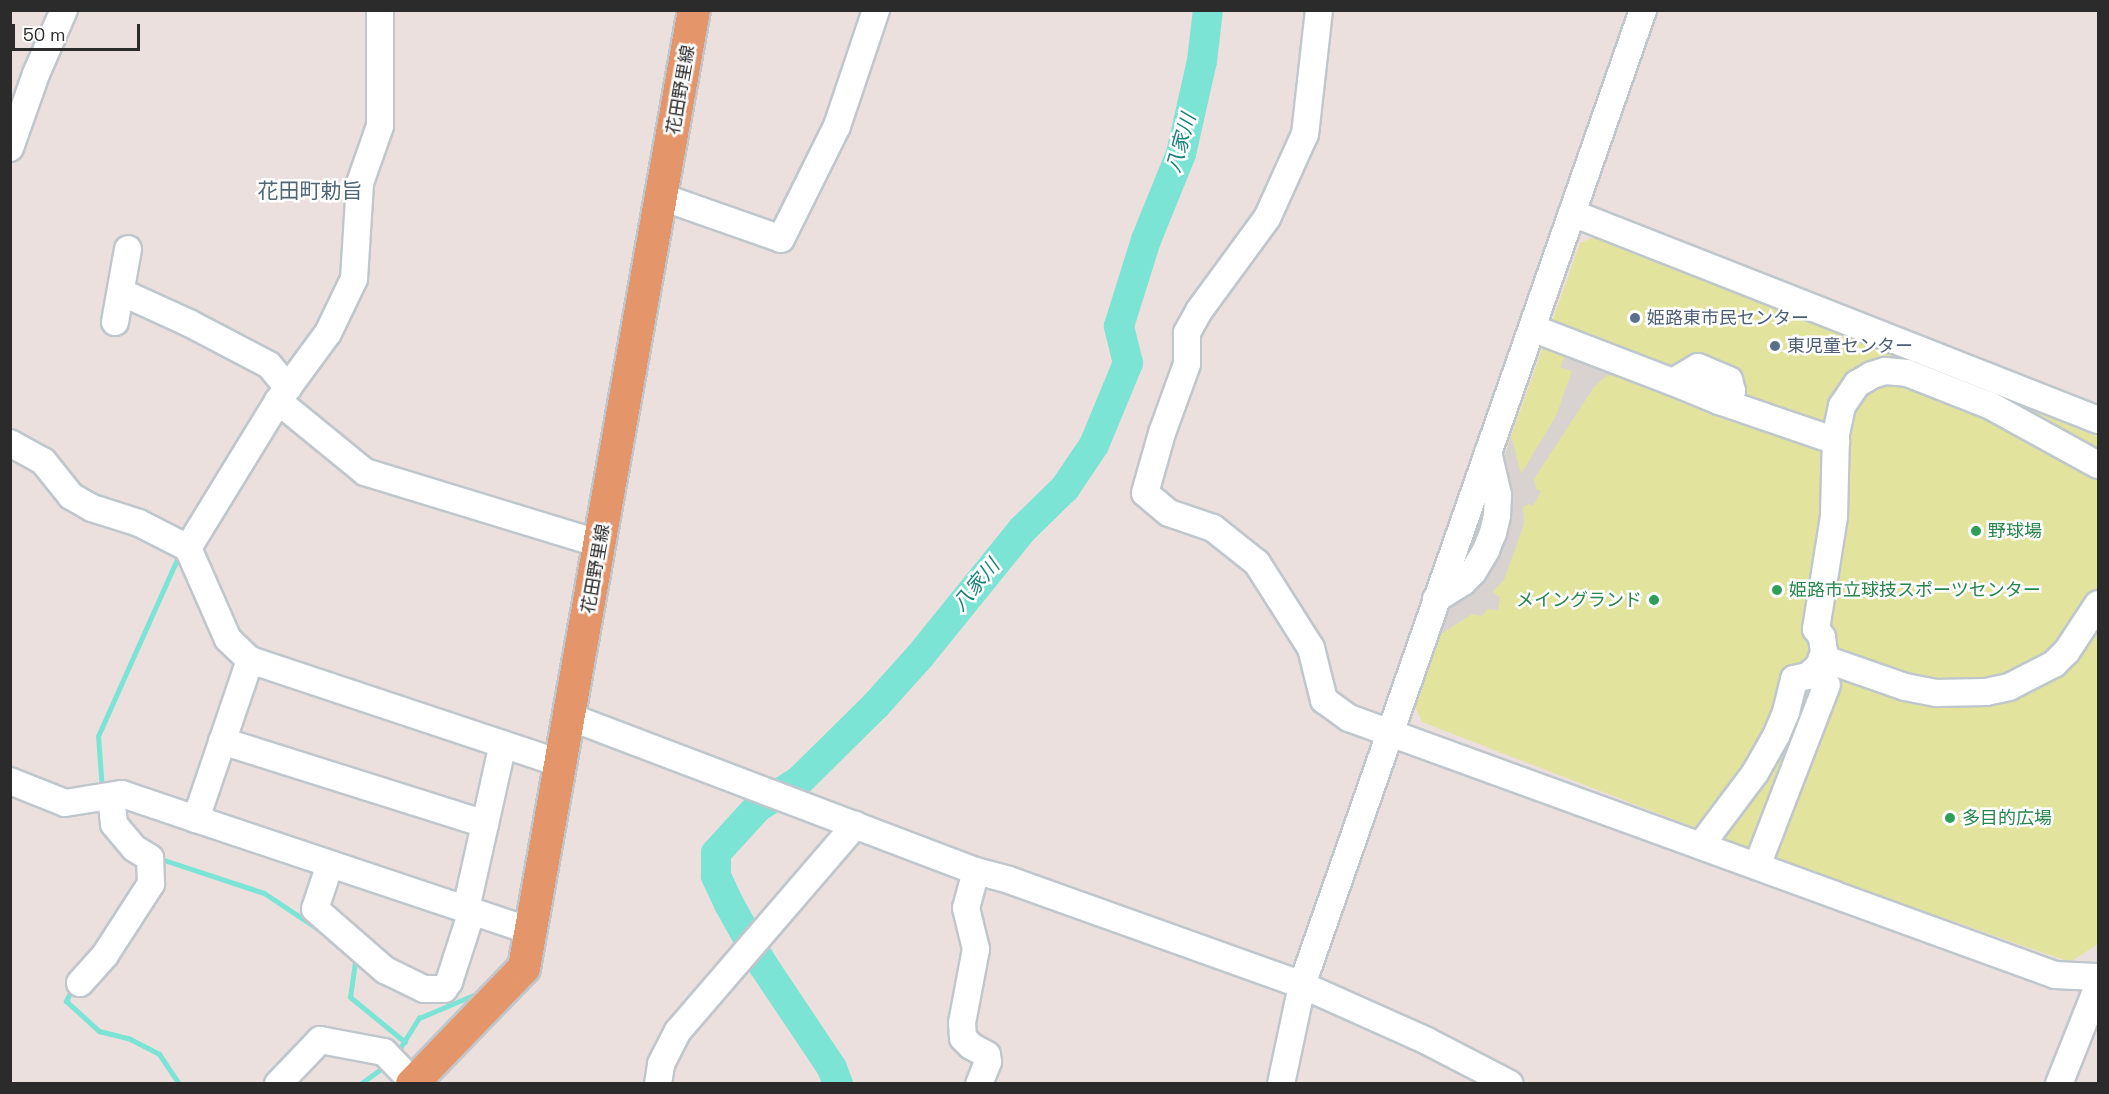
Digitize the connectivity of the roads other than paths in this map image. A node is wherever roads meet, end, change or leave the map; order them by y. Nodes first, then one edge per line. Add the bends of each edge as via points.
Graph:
1 (64, 10) edge
2 (380, 10) edge
3 (694, 10) edge
4 (876, 10) edge
5 (1318, 10) edge
6 (1643, 10) edge
7 (10, 148) edge
8 (662, 197) junction
9 (1572, 213) junction
10 (128, 249) dead end
11 (121, 292) junction
12 (116, 322) dead end
13 (1532, 328) junction
14 (282, 387) junction
15 (2098, 420) edge
16 (1836, 441) junction
17 (10, 443) edge
18 (2098, 465) edge
19 (600, 544) junction
20 (188, 548) junction
21 (2098, 604) edge
22 (1822, 658) junction
23 (250, 660) junction
24 (1827, 686) dead end
25 (570, 717) junction
26 (1783, 719) junction
27 (1810, 730) junction
28 (1390, 731) junction
29 (222, 741) junction
30 (503, 744) junction
31 (560, 763) junction
32 (10, 781) edge
33 (103, 797) junction
34 (196, 819) junction
35 (485, 824) junction
36 (855, 825) junction
37 (1701, 845) junction
38 (330, 864) junction
39 (1757, 866) junction
40 (976, 871) junction
41 (469, 910) junction
42 (531, 931) junction
43 (2098, 977) edge
44 (80, 983) dead end
45 (1302, 985) junction
46 (2098, 986) edge
47 (278, 1083) edge
48 (412, 1083) edge
49 (658, 1083) edge
50 (979, 1083) edge
51 (1281, 1083) edge
52 (1510, 1083) edge
53 (2059, 1083) edge

1 - 7 street
2 - 14 street via 380,126 360,183 354,279 328,333
3 - 8 main road, 花田野里線
4 - 8 street via 837,126 781,239
5 - 28 street via 1305,134 1267,218 1187,333 1187,364 1161,433 1145,493 1169,513 1213,528 1257,563 1311,648 1324,700 1349,718
6 - 9 street
8 - 19 main road, 花田野里線
9 - 13 street
9 - 15 street
10 - 11 street
11 - 12 street
11 - 14 street via 269,365
13 - 16 street via 1719,401
13 - 28 street
14 - 19 street via 365,472
14 - 20 street
16 - 18 street via 1842,406 1857,384 1892,370 1991,406
16 - 22 street via 1834,516 1816,629 1822,637
17 - 20 street via 43,461 71,496
19 - 25 main road, 花田野里線
20 - 23 street via 228,639
21 - 22 street via 2054,664 2009,687 1986,692 1936,693 1905,687
22 - 26 street via 1808,676 1794,679
23 - 29 street
23 - 30 street
24 - 27 street
25 - 31 main road, 花田野里線
25 - 36 street
26 - 27 street
26 - 37 street via 1755,773
27 - 39 street
28 - 37 street
28 - 45 street
29 - 34 street
29 - 35 street
30 - 31 street
30 - 35 street
31 - 42 main road, 花田野里線
32 - 33 street via 65,803
33 - 34 street via 122,794
33 - 44 street via 114,824 134,848 150,858 151,884 105,954
34 - 38 street
35 - 41 street
36 - 40 street
36 - 49 street via 678,1031 661,1064
37 - 39 street
38 - 41 street
38 - 41 street via 315,909 385,970 424,989 444,989 449,982
39 - 43 street via 2055,975
40 - 45 street
40 - 50 street via 966,908 976,949 962,1023 963,1038 987,1055
41 - 42 street
42 - 48 main road, 花田野里線 via 524,968
45 - 51 street
45 - 52 street
46 - 53 street
47 - 48 street via 320,1040 384,1052

